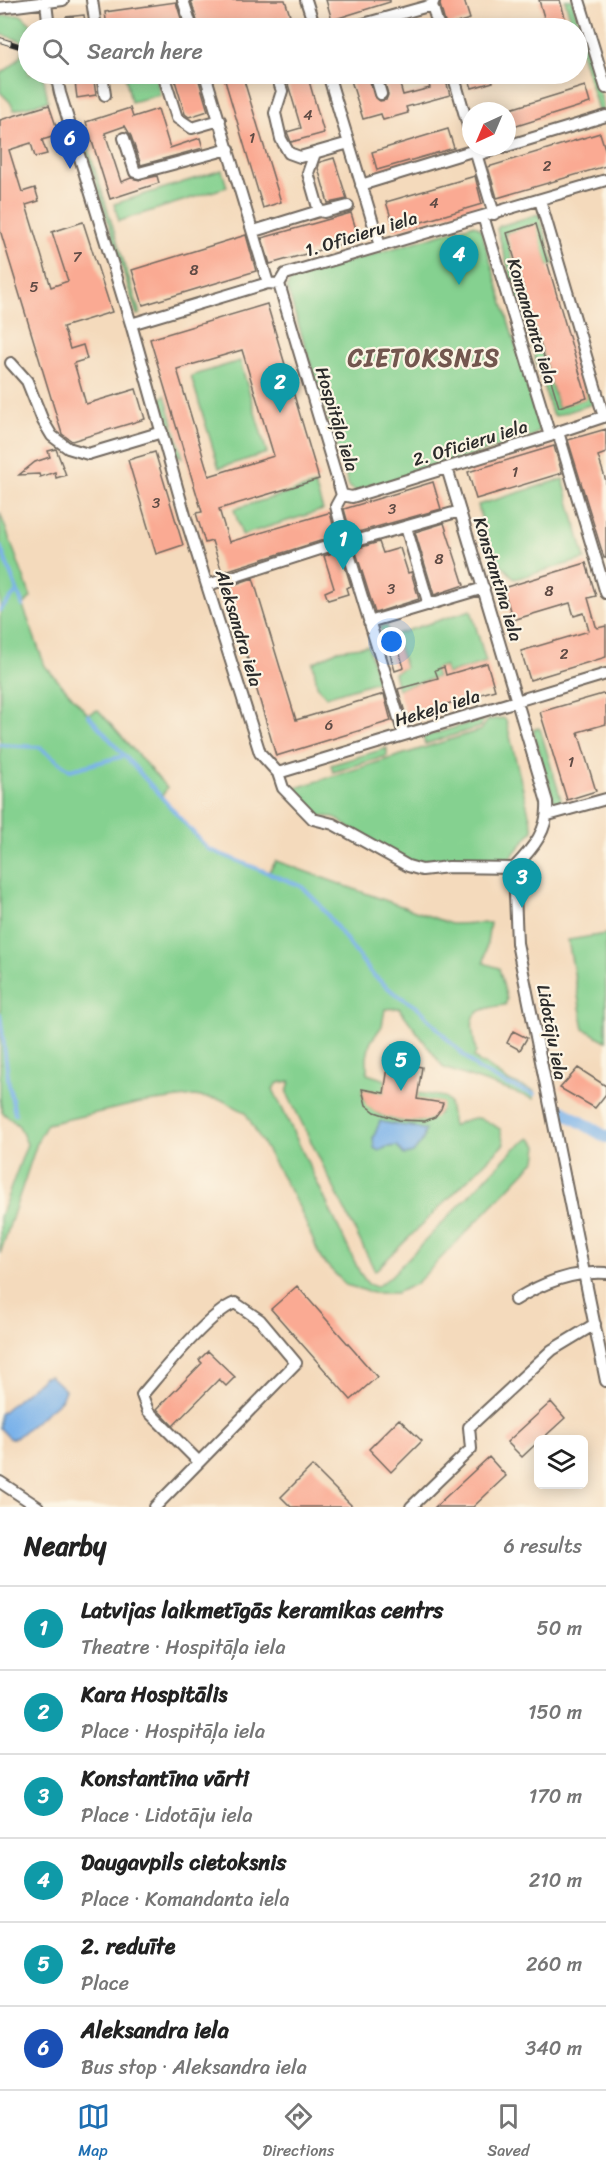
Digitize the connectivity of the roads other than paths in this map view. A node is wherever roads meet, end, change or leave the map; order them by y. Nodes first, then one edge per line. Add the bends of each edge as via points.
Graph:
1 (63, 0) edge
2 (92, 0) edge
3 (183, 0) edge
4 (306, 0) edge
5 (579, 0) edge
6 (49, 2) edge
7 (433, 2) edge
8 (0, 8) edge
9 (50, 18) edge
10 (95, 18) edge
11 (189, 18) edge
12 (312, 18) edge
13 (381, 18) edge
14 (437, 18) edge
15 (585, 18) edge
16 (588, 29) edge
17 (59, 84) edge
18 (103, 84) edge
19 (166, 84) edge
20 (209, 84) edge
21 (280, 84) edge
22 (331, 84) edge
23 (378, 84) edge
24 (456, 84) edge
25 (606, 88) edge
26 (381, 94) dead end
27 (105, 95) dead end
28 (462, 105) edge
29 (606, 116) edge
30 (220, 120) junction
31 (124, 138) dead end
32 (349, 143) junction
33 (516, 143) edge
34 (229, 149) junction
35 (315, 153) junction
36 (462, 155) edge
37 (477, 156) edge
38 (606, 180) edge
39 (362, 185) junction
40 (540, 200) junction
41 (348, 206) dead end
42 (319, 211) junction
43 (494, 214) junction
44 (483, 216) junction
45 (254, 231) junction
46 (380, 246) junction
47 (274, 284) junction
48 (131, 324) junction
49 (11, 363) dead end
50 (605, 416) edge
51 (162, 432) junction
52 (554, 434) junction
53 (447, 468) junction
54 (342, 495) junction
55 (460, 511) junction
56 (406, 527) junction
57 (345, 543) junction
58 (208, 585) junction
59 (484, 588) junction
60 (606, 593) edge
61 (429, 605) junction
62 (369, 622) junction
63 (606, 674) edge
64 (517, 700) junction
65 (404, 735) junction
66 (278, 773) junction
67 (606, 799) edge
68 (548, 815) junction
69 (514, 868) junction
70 (585, 1274) junction
71 (606, 1274) edge
72 (515, 1300) dead end
73 (595, 1324) junction
74 (606, 1381) edge
75 (199, 1462) junction
76 (0, 1482) edge
77 (38, 1507) edge
78 (155, 1507) edge
79 (411, 1507) edge

1 - 6 street
2 - 10 street
3 - 11 street
4 - 12 street
5 - 15 street
6 - 8 street
6 - 9 street
7 - 13 street
7 - 14 street
16 - 25 street
17 - 48 street, Aleksandra iela
18 - 27 street
19 - 30 street via 177,118 192,128
20 - 30 street, Hospitāļa iela
21 - 35 street via 282,91 275,113 284,147 300,157
22 - 32 street
23 - 26 street
24 - 28 street
29 - 33 street
30 - 34 street, Hospitāļa iela
31 - 34 street via 135,172 139,173
32 - 35 street
32 - 39 street
34 - 45 street, Hospitāļa iela
35 - 42 street via 308,173
36 - 39 street
37 - 43 street
38 - 40 street, 1. Oficieru iela
39 - 46 street
40 - 43 street, 1. Oficieru iela
40 - 50 street
41 - 42 street
42 - 45 street
43 - 44 street, 1. Oficieru iela
44 - 46 street, 1. Oficieru iela
44 - 52 street, Komandanta iela
45 - 47 street, Hospitāļa iela
46 - 47 street, 1. Oficieru iela via 285,274
47 - 48 street, 1. Oficieru iela
47 - 54 street, Hospitāļa iela
48 - 51 street, Aleksandra iela
49 - 51 street via 27,381 52,436 68,448 88,454
50 - 52 street, 2. Oficieru iela
51 - 58 street, Aleksandra iela
52 - 53 street, 2. Oficieru iela
52 - 60 street, Komandanta iela
53 - 54 street, 2. Oficieru iela via 352,497
53 - 55 street, Konstantīna iela
54 - 57 street, Hospitāļa iela via 336,506
55 - 56 street
55 - 59 street, Konstantīna iela
56 - 57 street
56 - 61 street
57 - 58 street
57 - 62 street, Hospitāļa iela
58 - 66 street, Aleksandra iela via 260,753
59 - 61 street
59 - 64 street, Konstantīna iela
61 - 62 street
62 - 65 street, Hospitāļa iela
63 - 64 street, Hekeļa iela
64 - 65 street, Hekeļa iela
64 - 68 street
65 - 66 street, Hekeļa iela
66 - 69 street, Aleksandra iela via 283,788 314,819 333,824 408,866 422,870
67 - 68 street
68 - 69 street via 538,841
69 - 70 street, Lidotāju iela via 518,943
70 - 71 street
70 - 72 street via 538,1285
70 - 73 street, Lidotāju iela
73 - 74 street, Lidotāju iela
73 - 79 street via 552,1350 469,1427 471,1449
75 - 75 street via 148,1410 142,1395 205,1326 235,1303 260,1320 296,1363
75 - 78 street
76 - 77 street

